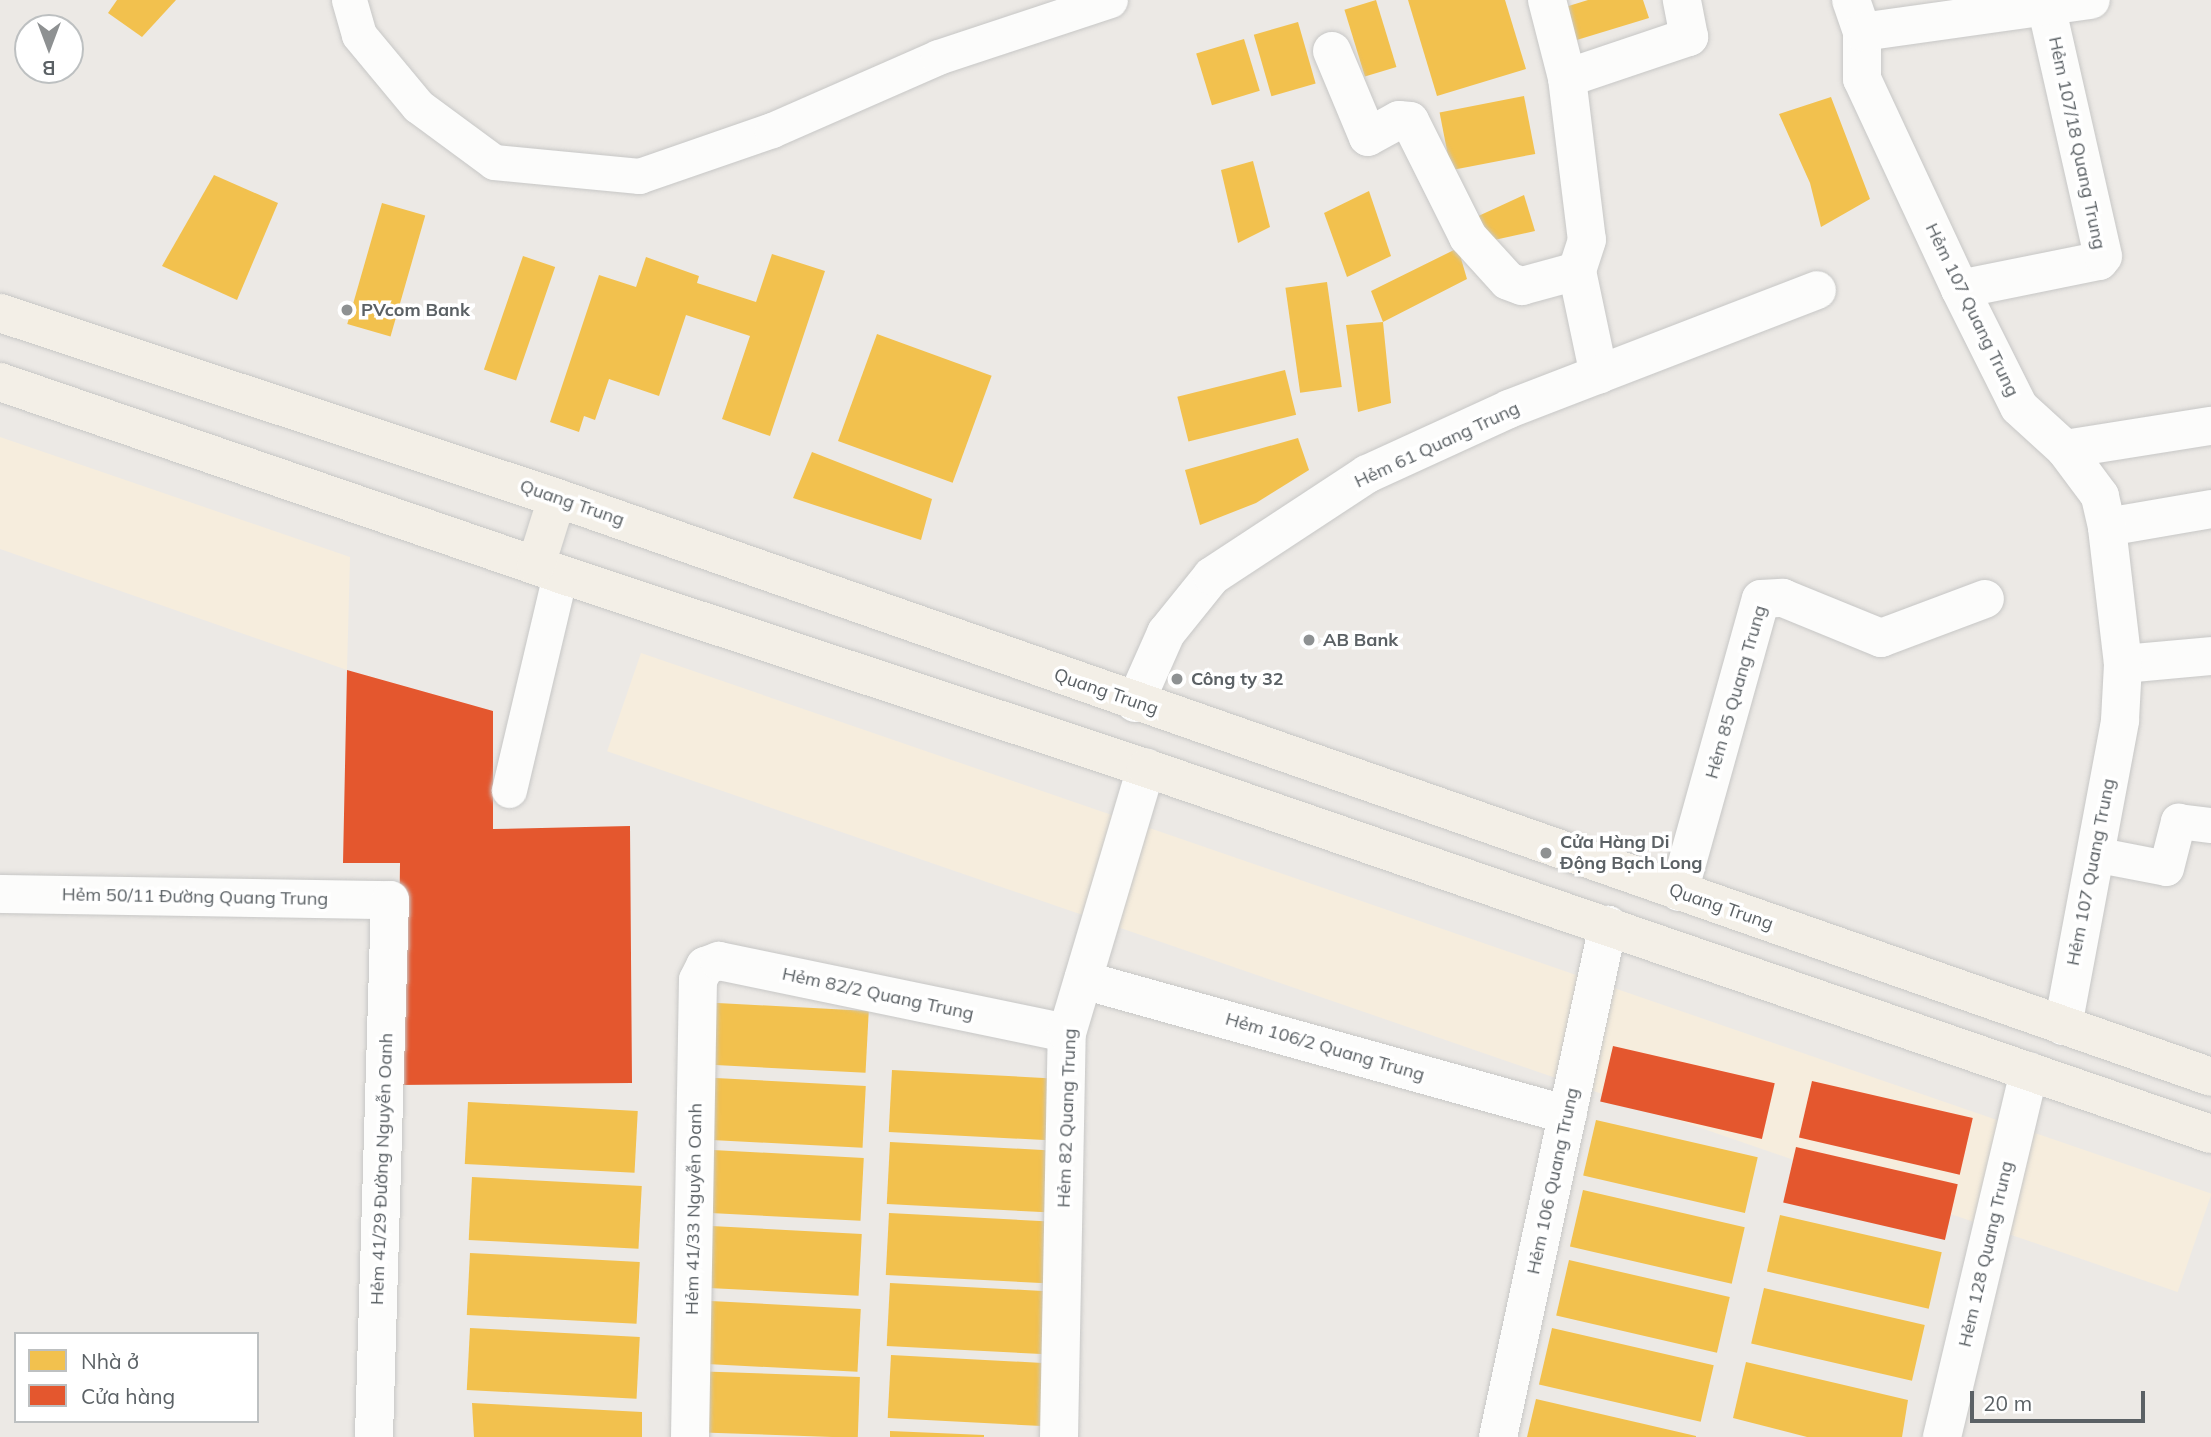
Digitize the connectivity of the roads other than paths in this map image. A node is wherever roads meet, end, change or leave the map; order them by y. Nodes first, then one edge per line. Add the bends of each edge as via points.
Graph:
1 (349, 0) edge
2 (1110, 0) edge
3 (1547, 0) edge
4 (1682, 0) edge
5 (2091, 0) edge
6 (2047, 9) junction
7 (1857, 16) edge
8 (1332, 51) dead end
9 (1567, 78) junction
10 (1577, 271) junction
11 (1960, 289) junction
12 (1817, 290) dead end
13 (0, 313) edge
14 (1599, 375) junction
15 (0, 382) edge
16 (2211, 426) edge
17 (2065, 449) junction
18 (557, 498) junction
19 (2211, 509) edge
20 (2107, 527) junction
21 (548, 570) junction
22 (1985, 599) dead end
23 (2211, 656) edge
24 (2123, 664) junction
25 (1135, 703) junction
26 (1146, 768) junction
27 (509, 790) dead end
28 (2211, 825) edge
29 (2094, 854) junction
30 (1679, 892) junction
31 (0, 894) edge
32 (390, 900) joint
33 (1608, 925) junction
34 (1083, 979) junction
35 (698, 981) joint
36 (2063, 1026) junction
37 (1067, 1033) junction
38 (2029, 1072) junction
39 (2211, 1077) edge
40 (1567, 1115) junction
41 (2211, 1134) edge
42 (374, 1437) edge
43 (690, 1437) edge
44 (1059, 1437) edge
45 (1498, 1437) edge
46 (1942, 1437) edge

1 - 2 lane via 359,35 418,106 494,162 639,176 772,130 938,57
3 - 9 street
4 - 9 street via 1689,37
5 - 6 street, Hẻm 107 Quang Trung
6 - 7 street, Hẻm 107 Quang Trung
6 - 11 street, Hẻm 107/18 Quang Trung via 2103,256 2099,261
7 - 11 street, Hẻm 107 Quang Trung via 1862,79
8 - 10 street via 1368,136 1399,120 1410,121 1468,237 1508,281 1522,286
9 - 10 street via 1587,240
10 - 14 street
11 - 17 street, Hẻm 107 Quang Trung via 2019,407
12 - 14 street, Hẻm 61 Quang Trung
13 - 18 main road, Quang Trung
14 - 25 street, Hẻm 61 Quang Trung via 1367,474 1212,576 1166,633
15 - 21 main road
16 - 17 street
17 - 20 street, Hẻm 107 Quang Trung via 2099,496
18 - 21 main road
18 - 25 main road, Quang Trung
19 - 20 street
20 - 24 street, Hẻm 107 Quang Trung
21 - 26 main road
21 - 27 lane
22 - 30 street, Hẻm 85 Quang Trung via 1881,638 1783,598 1761,599
23 - 24 street
24 - 29 street, Hẻm 107 Quang Trung via 2120,720
25 - 30 main road, Quang Trung
26 - 33 main road
26 - 34 street, Hẻm 82 Quang Trung
28 - 29 lane via 2178,821 2166,868
29 - 36 street, Hẻm 107 Quang Trung
30 - 36 main road, Quang Trung
31 - 32 street, Hẻm 50/11 Đường Quang Trung
32 - 42 street, Hẻm 41/29 Đường Nguyễn Oanh
33 - 38 main road
33 - 40 street, Hẻm 106 Quang Trung
34 - 37 street, Hẻm 82 Quang Trung
34 - 40 street, Hẻm 106/2 Quang Trung
35 - 37 street, Hẻm 82/2 Quang Trung via 705,966 719,961
35 - 43 street, Hẻm 41/33 Nguyễn Oanh
36 - 39 main road, Quang Trung
37 - 44 street, Hẻm 82 Quang Trung
38 - 41 main road
38 - 46 street, Hẻm 128 Quang Trung
40 - 45 street, Hẻm 106 Quang Trung

